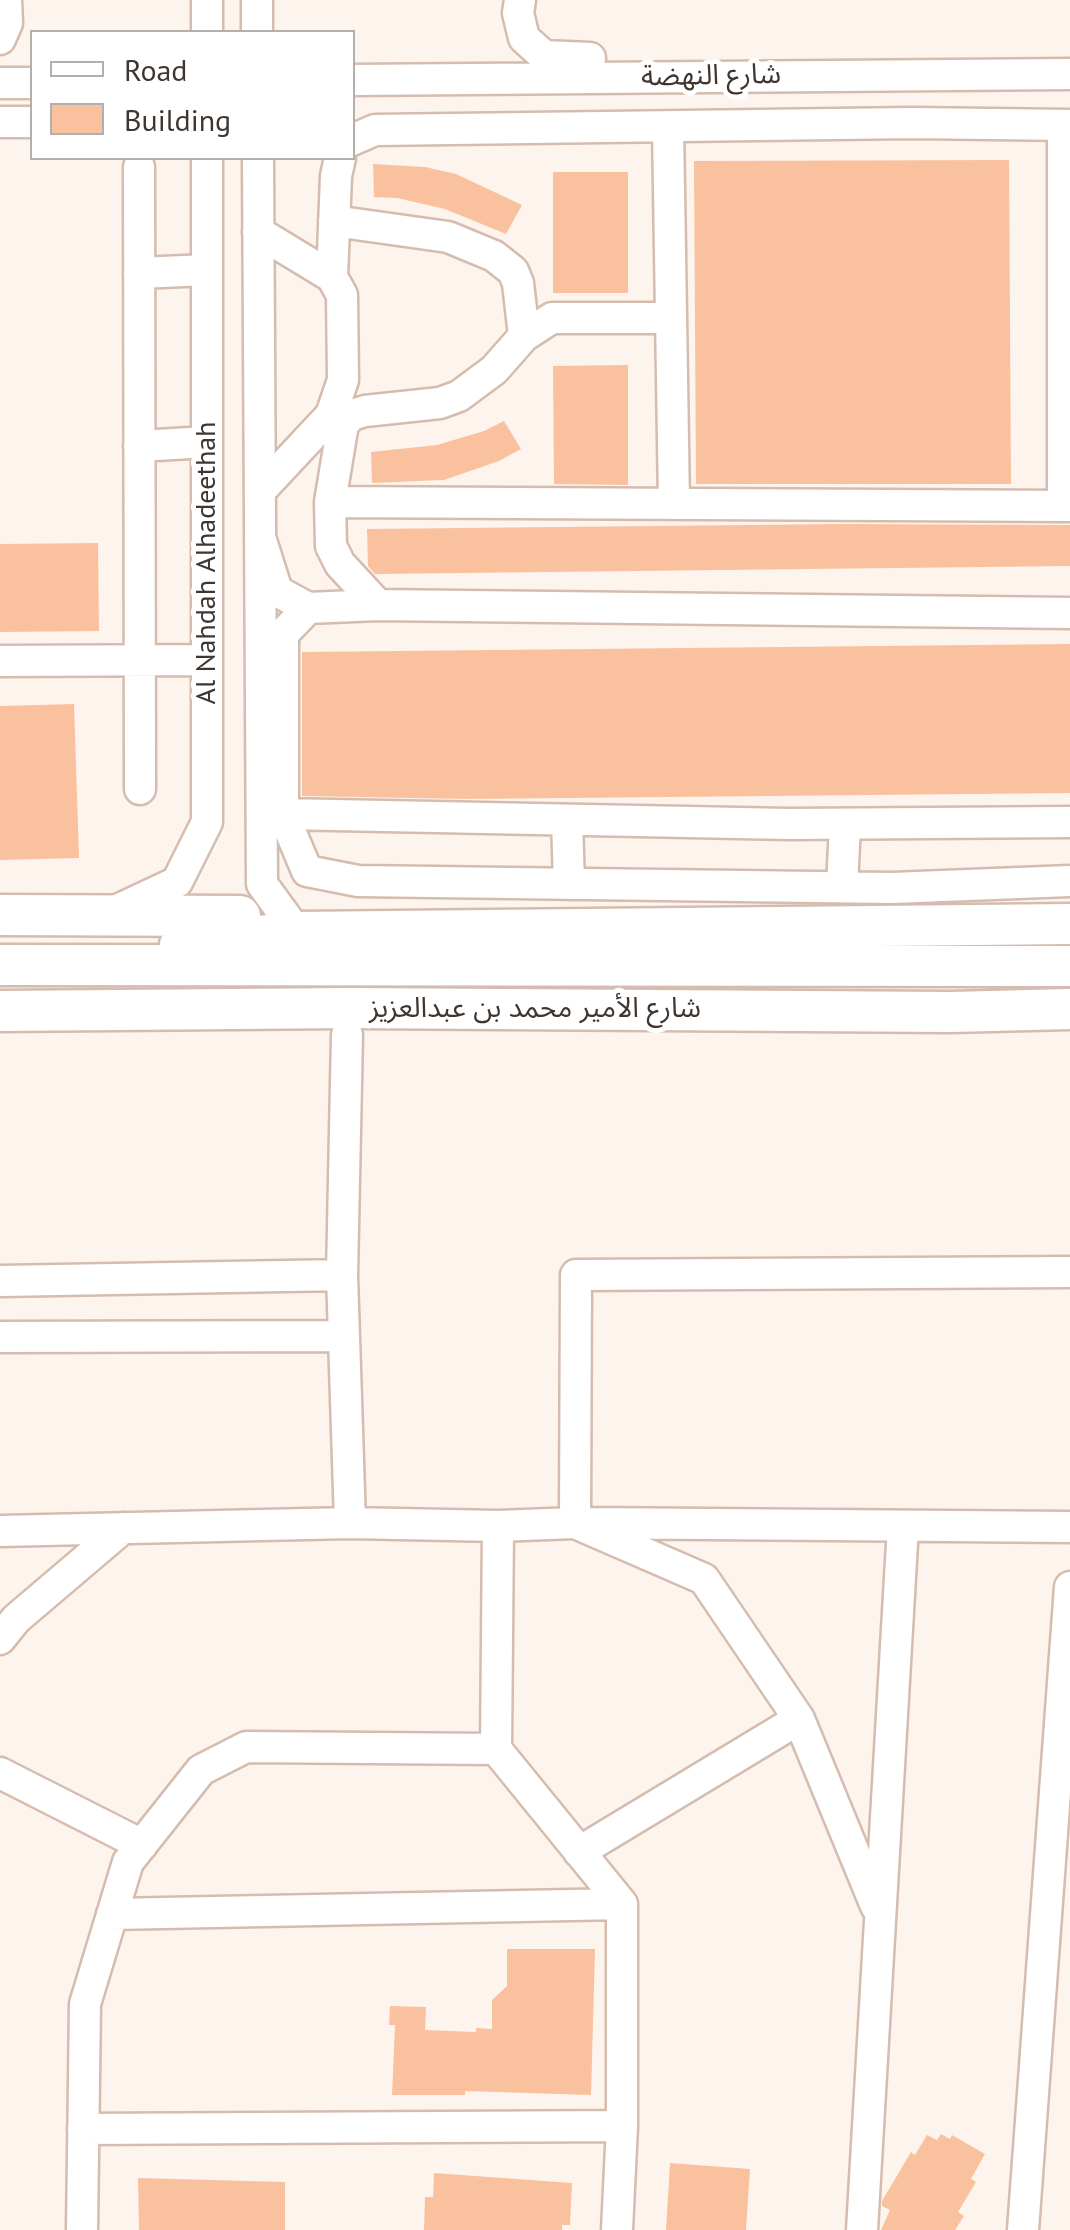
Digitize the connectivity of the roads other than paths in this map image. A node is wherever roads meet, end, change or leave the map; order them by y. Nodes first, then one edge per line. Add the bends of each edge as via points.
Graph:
1 (6, 0) edge
2 (207, 0) edge
3 (257, 0) edge
4 (520, 0) edge
5 (207, 30) edge
6 (257, 30) edge
7 (0, 40) edge
8 (1070, 71) edge
9 (808, 74) junction
10 (355, 80) edge
11 (30, 82) edge
12 (0, 83) edge
13 (0, 122) edge
14 (30, 122) edge
15 (1066, 125) edge
16 (668, 126) junction
17 (355, 139) edge
18 (207, 160) edge
19 (258, 160) edge
20 (340, 160) edge
21 (139, 167) dead end
22 (334, 221) junction
23 (258, 232) junction
24 (207, 270) junction
25 (139, 273) junction
26 (332, 277) junction
27 (672, 318) junction
28 (524, 336) junction
29 (337, 420) junction
30 (207, 442) junction
31 (139, 446) junction
32 (260, 490) junction
33 (330, 502) junction
34 (674, 504) junction
35 (1066, 506) edge
36 (260, 537) junction
37 (378, 605) junction
38 (308, 608) junction
39 (1070, 612) edge
40 (139, 660) junction
41 (208, 660) junction
42 (0, 661) edge
43 (140, 790) dead end
44 (284, 814) junction
45 (567, 820) junction
46 (1070, 822) edge
47 (846, 824) junction
48 (1070, 881) edge
49 (569, 884) junction
50 (842, 887) junction
51 (0, 914) edge
52 (105, 916) junction
53 (1070, 924) edge
54 (297, 932) junction
55 (0, 965) edge
56 (50, 966) junction
57 (1070, 966) edge
58 (1070, 1008) edge
59 (0, 1011) edge
60 (50, 1011) junction
61 (1070, 1033) edge
62 (348, 1034) junction
63 (1070, 1272) edge
64 (342, 1276) junction
65 (0, 1280) edge
66 (342, 1336) junction
67 (0, 1337) edge
68 (350, 1523) junction
69 (575, 1523) junction
70 (498, 1526) junction
71 (903, 1526) junction
72 (124, 1528) junction
73 (1070, 1528) edge
74 (0, 1531) edge
75 (1070, 1587) edge
76 (0, 1639) edge
77 (799, 1719) junction
78 (496, 1748) junction
79 (0, 1773) edge
80 (142, 1845) junction
81 (579, 1852) junction
82 (622, 1904) junction
83 (112, 1914) junction
84 (880, 1916) junction
85 (622, 2126) junction
86 (83, 2129) junction
87 (82, 2230) edge
88 (617, 2230) edge
89 (862, 2230) edge
90 (1022, 2230) edge

1 - 7 street
2 - 5 street
3 - 6 street
4 - 9 street via 524,38 544,56 695,60
8 - 9 street, شارع النهضة
9 - 10 street, شارع النهضة
11 - 12 street
13 - 14 street
15 - 16 street
15 - 35 street
16 - 17 street via 376,130
16 - 27 street
18 - 24 street, Al Nahdah Alhadeethah
19 - 23 street, Al Nahdah Alhadeethah
20 - 22 street
21 - 25 street
22 - 26 street
22 - 28 street via 448,237 494,256 518,283
23 - 26 street
23 - 32 street, Al Nahdah Alhadeethah
24 - 25 street
24 - 30 street, Al Nahdah Alhadeethah
25 - 31 street
26 - 29 street via 342,296 344,380
27 - 28 street via 552,318
27 - 34 street
28 - 29 street via 460,396
29 - 32 street
29 - 33 street
30 - 31 street
30 - 41 street, Al Nahdah Alhadeethah
31 - 40 street
32 - 36 street, Al Nahdah Alhadeethah
33 - 34 street
33 - 37 street via 331,546
34 - 35 street
36 - 38 street via 277,591
36 - 54 street, Al Nahdah Alhadeethah via 262,884
37 - 38 street
37 - 39 street
38 - 44 street via 283,634
40 - 41 street
40 - 42 street
40 - 43 street
41 - 52 street, Al Nahdah Alhadeethah via 208,822 177,882
44 - 45 street
44 - 49 street via 307,871 358,881
45 - 47 street
45 - 49 street
46 - 47 street
47 - 50 street
48 - 50 street
49 - 50 street
51 - 52 main road
52 - 54 main road via 234,914
53 - 54 main road
54 - 56 main road
55 - 56 main road, شارع الأمير محمد بن عبدالعزيز
56 - 57 main road, شارع الأمير محمد بن عبدالعزيز
58 - 60 main road, شارع الأمير محمد بن عبدالعزيز
59 - 60 main road, شارع الأمير محمد بن عبدالعزيز
60 - 62 main road via 165,1036
61 - 62 main road
62 - 64 street
63 - 69 street via 576,1274
64 - 65 street
64 - 66 street
66 - 67 street
66 - 68 street
68 - 70 street
68 - 72 street
69 - 70 street
69 - 71 street
69 - 77 street via 704,1579
70 - 78 street
71 - 73 street
71 - 84 street
72 - 74 street
72 - 76 street
75 - 90 street
77 - 81 street
77 - 84 street
78 - 80 street via 246,1747 201,1770
78 - 81 street
79 - 80 street
80 - 83 street via 128,1862
81 - 82 street
82 - 83 street
82 - 85 street
83 - 86 street via 84,2004
84 - 89 street
85 - 86 street
85 - 88 street
86 - 87 street

